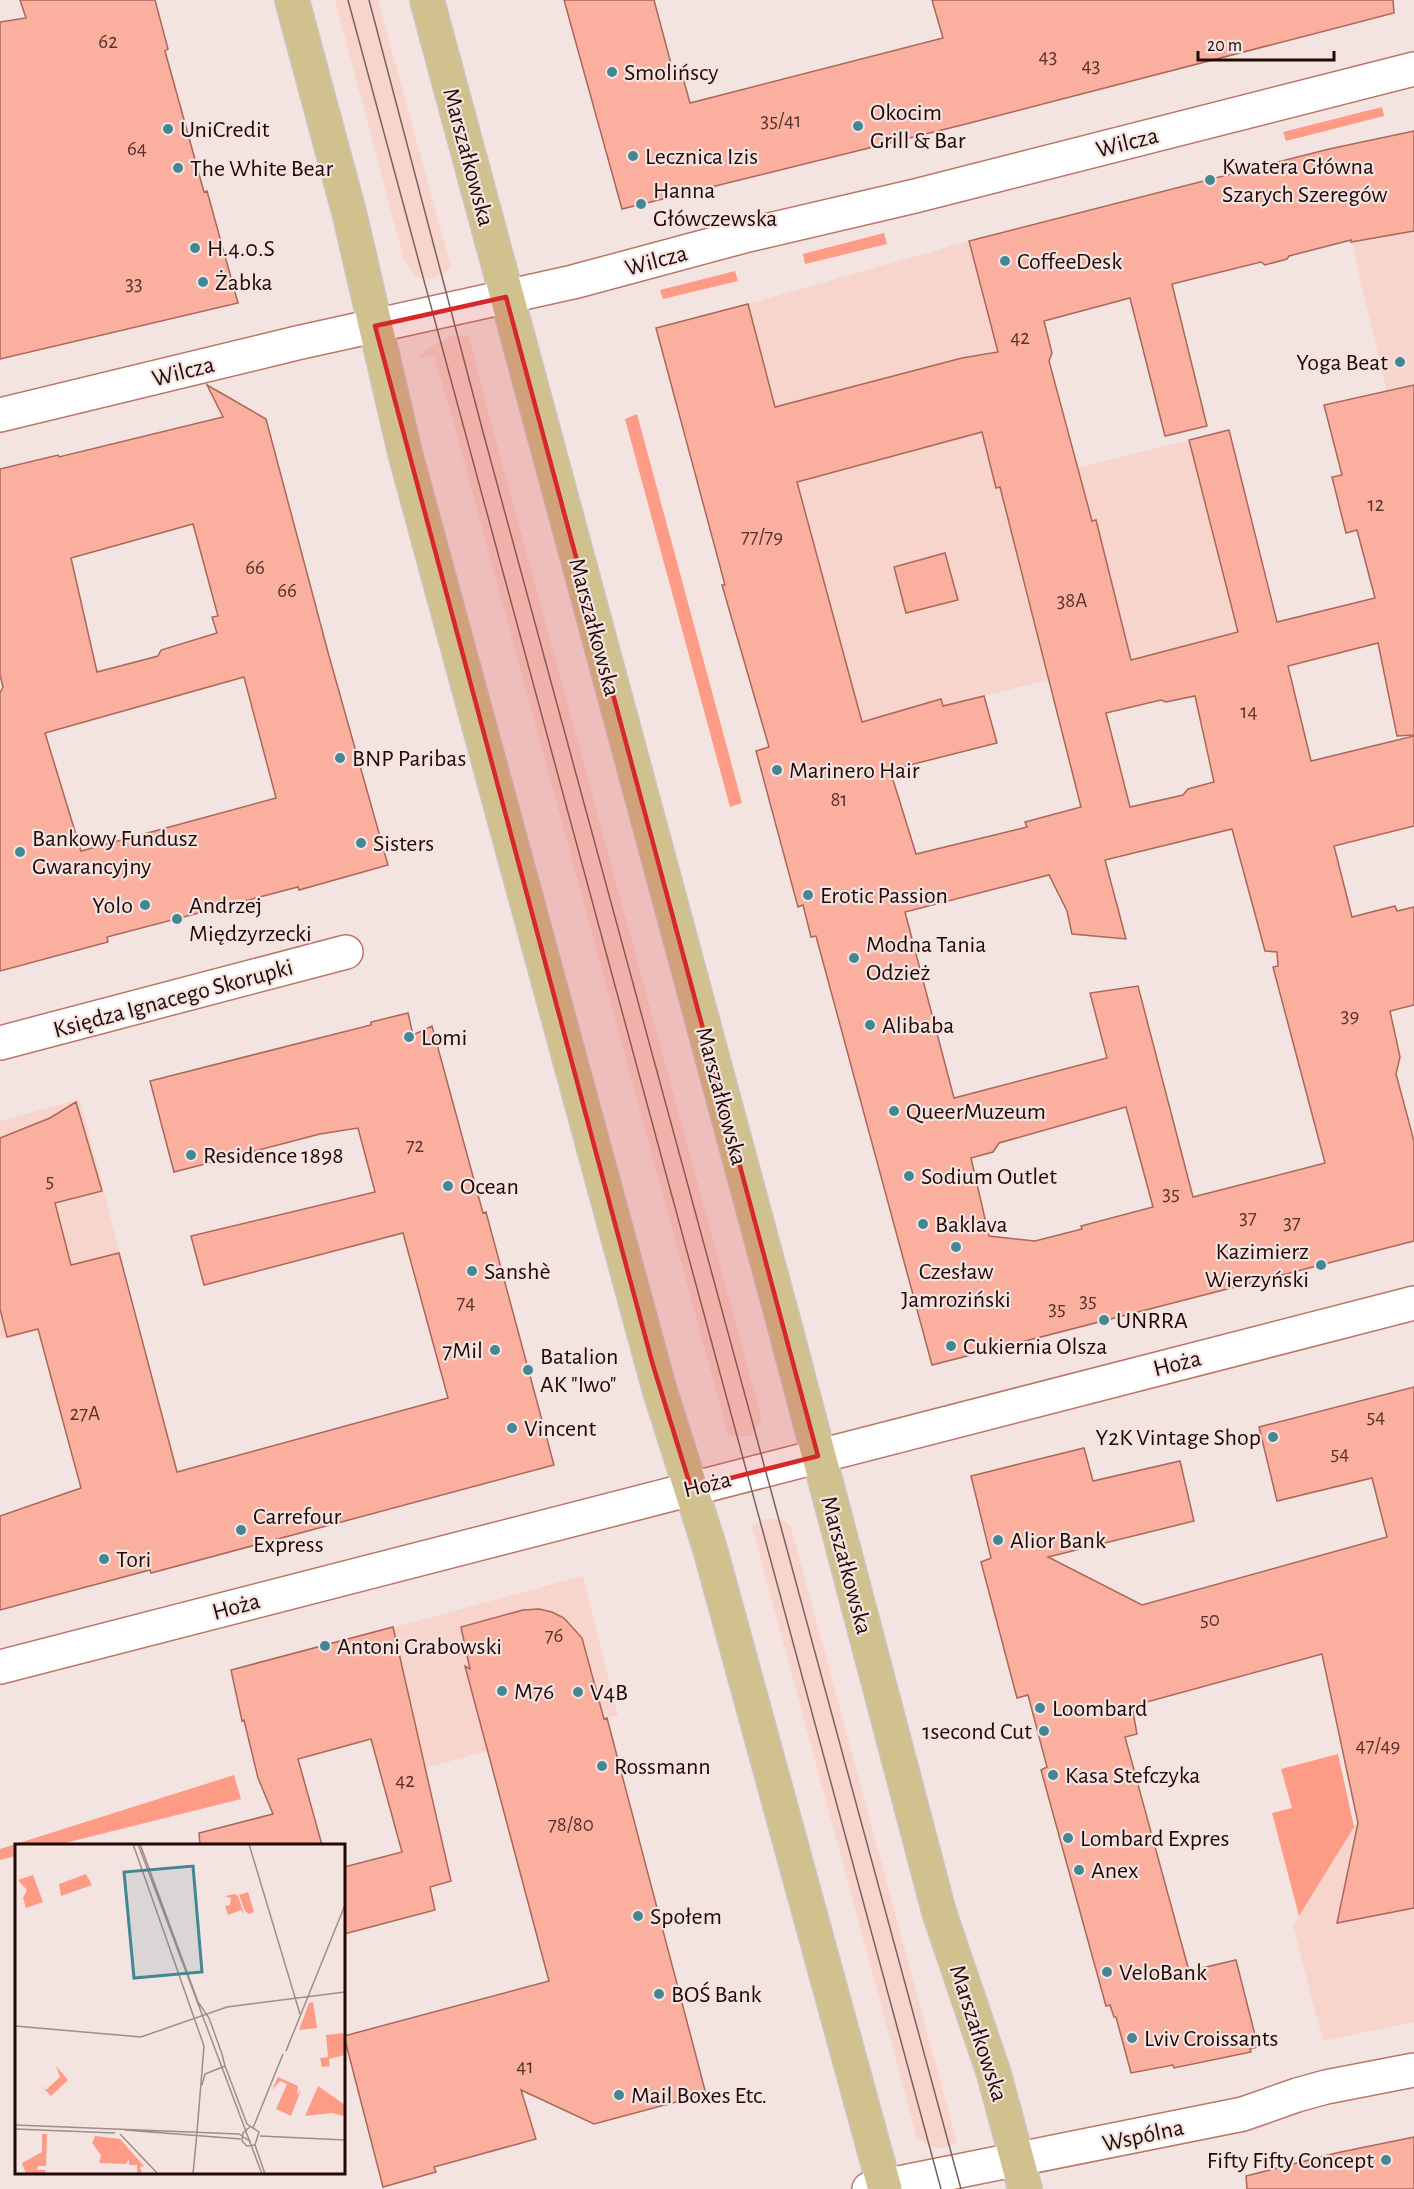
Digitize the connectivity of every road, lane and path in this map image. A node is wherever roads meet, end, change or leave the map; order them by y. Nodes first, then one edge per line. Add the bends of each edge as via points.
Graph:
1 (292, 0) edge
2 (428, 0) edge
3 (1414, 69) edge
4 (506, 297) junction
5 (375, 326) junction
6 (0, 415) edge
7 (346, 952) dead end
8 (0, 1043) edge
9 (1414, 1303) edge
10 (818, 1456) junction
11 (691, 1488) junction
12 (0, 1667) edge
13 (1414, 2070) edge
14 (1021, 2175) edge
15 (879, 2188) edge

1 - 5 main road
2 - 4 main road, Marszałkowska
3 - 4 street, Wilcza
4 - 5 street, Wilcza
4 - 10 main road, Marszałkowska
5 - 6 street, Wilcza
5 - 11 main road via 405,453 654,1371
7 - 8 street, Księdza Ignacego Skorupki
9 - 10 street, Hoża
10 - 11 street, Hoża
10 - 14 main road, Marszałkowska via 939,1912 994,2073
11 - 12 street, Hoża
11 - 15 main road
13 - 14 street, Wspólna via 1326,2087
14 - 15 street, Wspólna

